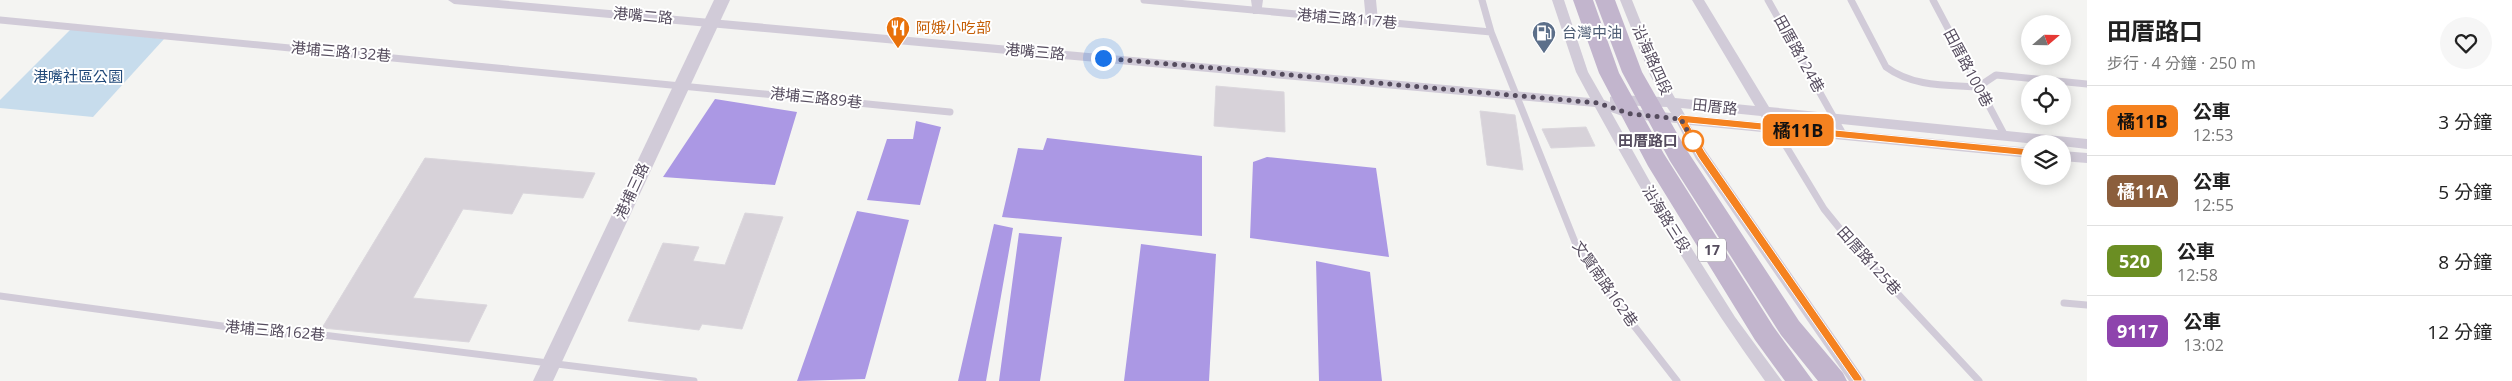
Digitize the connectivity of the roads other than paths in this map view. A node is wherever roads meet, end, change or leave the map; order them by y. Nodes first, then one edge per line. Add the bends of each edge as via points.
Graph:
1 (454, 0) edge
2 (722, 0) edge
3 (1144, 0) edge
4 (1370, 0) edge
5 (1482, 0) edge
6 (1558, 0) edge
7 (1583, 0) edge
8 (1605, 0) edge
9 (1626, 0) edge
10 (1698, 0) edge
11 (1768, 0) edge
12 (1851, 0) edge
13 (1932, 0) edge
14 (1257, 5) edge
15 (0, 20) edge
16 (1372, 21) junction
17 (712, 22) junction
18 (1491, 32) junction
19 (2087, 84) edge
20 (682, 85) junction
21 (1978, 87) junction
22 (1515, 95) junction
23 (1598, 103) junction
24 (1646, 106) junction
25 (950, 112) dead end
26 (1765, 112) junction
27 (1681, 119) junction
28 (1835, 119) junction
29 (1775, 128) junction
30 (1843, 134) junction
31 (2005, 136) junction
32 (2087, 144) edge
33 (2021, 152) edge
34 (2071, 157) edge
35 (2087, 158) edge
36 (0, 296) edge
37 (2064, 303) dead end
38 (2087, 305) edge
39 (551, 364) junction
40 (543, 381) edge
41 (694, 381) edge
42 (1677, 381) edge
43 (1774, 381) edge
44 (1800, 381) edge
45 (1834, 381) edge
46 (1858, 381) edge
47 (1980, 381) edge

1 - 17 street, 港嘴二路
2 - 17 street, 港埔三路
3 - 14 lane, 港埔三路117巷
4 - 16 street
5 - 18 lane, 文賢南路162巷
6 - 23 street via 1582,72
7 - 24 main road, 沿海路四段 / 17 via 1608,72
8 - 24 main road, 沿海路四段 / 17
9 - 24 street, 沿海路四段 via 1656,75
10 - 26 street
11 - 28 lane, 田厝路124巷
12 - 21 lane via 1886,67 1894,74 1909,80
13 - 21 lane, 田厝路100巷
14 - 16 lane, 港埔三路117巷
15 - 20 lane, 港埔三路132巷
16 - 18 lane, 港埔三路117巷
17 - 20 street, 港埔三路
17 - 22 street, 港嘴三路
18 - 22 lane, 文賢南路162巷
19 - 21 lane via 1996,75
20 - 25 lane, 港埔三路89巷
20 - 39 street, 港埔三路
21 - 31 lane, 田厝路100巷
22 - 23 street, 港嘴三路
22 - 42 lane, 文賢南路162巷 via 1577,247 1596,277
23 - 24 street, 田厝路
23 - 43 street, 沿海路三段 via 1714,297
24 - 26 street, 田厝路
24 - 27 street, 田厝路
24 - 27 street, 沿海路四段
24 - 44 main road, 沿海路三段 / 17 via 1656,160 1759,325
24 - 45 main road, 17 via 1790,328
26 - 28 street, 田厝路
26 - 29 street
27 - 29 street, 田厝路
27 - 46 street via 1701,155
28 - 30 lane, 田厝路124巷
28 - 31 street, 田厝路
29 - 30 street, 田厝路
29 - 47 lane, 田厝路125巷 via 1824,209
30 - 33 street, 田厝路
31 - 32 street, 田厝路
34 - 35 street
36 - 39 lane, 港埔三路162巷 via 281,334 315,334
37 - 38 lane
39 - 40 street, 港埔三路
39 - 41 lane, 港埔三路162巷

